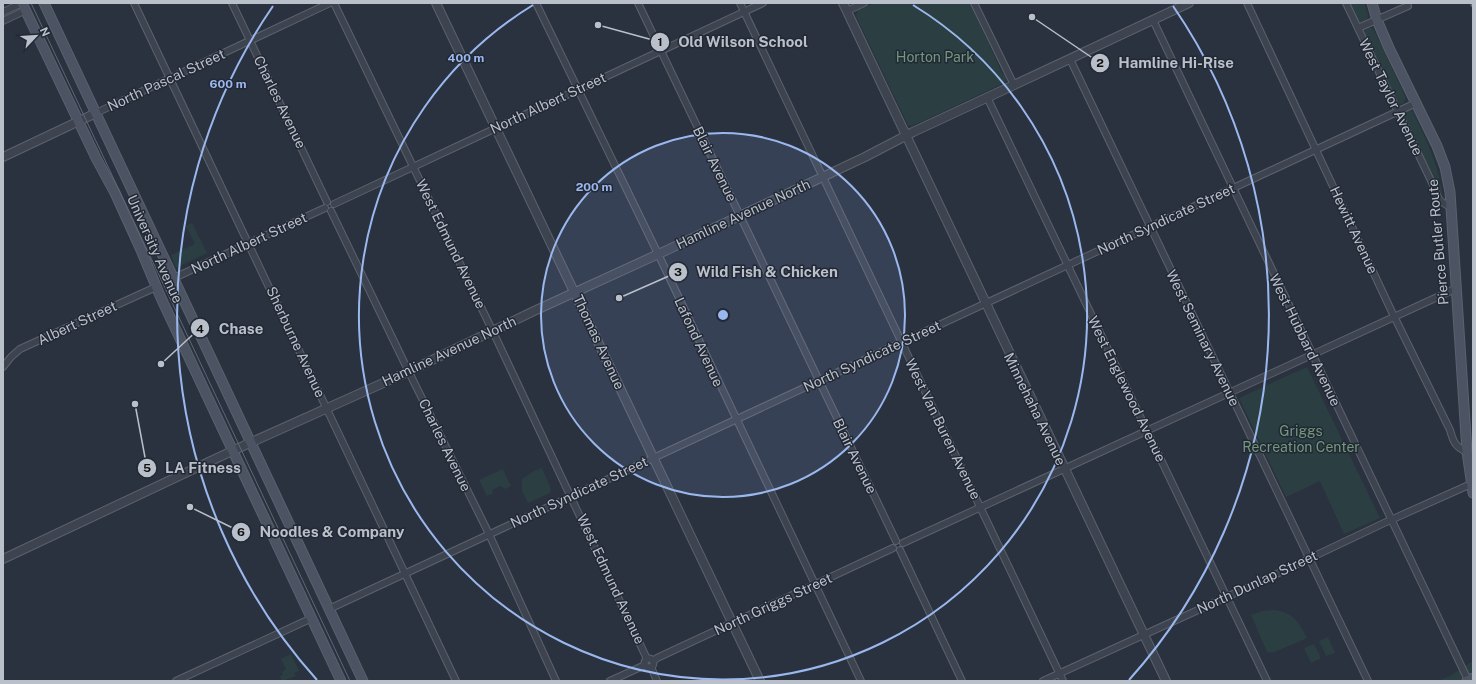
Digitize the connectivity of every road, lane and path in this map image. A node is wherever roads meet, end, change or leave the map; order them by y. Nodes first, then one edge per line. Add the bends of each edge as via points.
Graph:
1 (44, 3) edge
2 (134, 3) edge
3 (232, 3) edge
4 (330, 3) edge
5 (334, 3) edge
6 (436, 3) edge
7 (536, 3) edge
8 (638, 3) edge
9 (740, 3) edge
10 (763, 3) edge
11 (843, 3) edge
12 (864, 3) edge
13 (974, 3) edge
14 (1190, 3) edge
15 (1247, 3) edge
16 (1346, 3) edge
17 (1372, 3) edge
18 (23, 5) edge
19 (1408, 6) dead end
20 (847, 11) junction
21 (3, 12) edge
22 (744, 12) junction
23 (1153, 20) junction
24 (1377, 20) junction
25 (3, 21) edge
26 (1358, 28) junction
27 (250, 41) junction
28 (661, 51) junction
29 (1070, 59) junction
30 (170, 78) junction
31 (1014, 84) junction
32 (578, 90) junction
33 (987, 97) junction
34 (1416, 103) junction
35 (1398, 111) junction
36 (96, 113) junction
37 (79, 123) junction
38 (496, 128) junction
39 (906, 137) junction
40 (1316, 150) junction
41 (3, 158) edge
42 (414, 166) junction
43 (823, 177) junction
44 (1232, 188) junction
45 (327, 202) junction
46 (334, 204) junction
47 (1451, 207) junction
48 (328, 209) junction
49 (740, 216) junction
50 (1150, 227) junction
51 (249, 243) junction
52 (658, 254) junction
53 (1067, 265) junction
54 (174, 278) junction
55 (156, 287) junction
56 (1457, 288) junction
57 (576, 292) junction
58 (985, 303) junction
59 (1394, 316) junction
60 (493, 331) junction
61 (902, 342) junction
62 (1312, 354) junction
63 (3, 367) edge
64 (408, 371) junction
65 (819, 381) junction
66 (1229, 392) junction
67 (327, 408) junction
68 (736, 419) junction
69 (1147, 431) junction
70 (251, 443) junction
71 (232, 451) junction
72 (1467, 452) junction
73 (654, 458) junction
74 (1064, 468) junction
75 (1472, 489) edge
76 (571, 496) junction
77 (981, 507) junction
78 (1391, 520) junction
79 (489, 534) junction
80 (896, 541) junction
81 (903, 543) junction
82 (893, 548) junction
83 (900, 550) junction
84 (1308, 558) junction
85 (3, 559) edge
86 (406, 573) junction
87 (815, 585) junction
88 (1226, 596) junction
89 (329, 609) junction
90 (312, 618) junction
91 (732, 623) junction
92 (1143, 634) junction
93 (649, 663) junction
94 (1060, 673) junction
95 (1469, 680) edge
96 (176, 681) edge
97 (341, 681) edge
98 (363, 681) edge
99 (456, 681) edge
100 (556, 681) edge
101 (610, 681) edge
102 (657, 681) edge
103 (760, 681) edge
104 (861, 681) edge
105 (962, 681) edge
106 (1043, 681) edge
107 (1063, 681) edge
108 (1166, 681) edge
109 (1267, 681) edge
110 (1368, 681) edge

1 - 36 main road, University Avenue
2 - 30 street, Sherburne Avenue
3 - 27 street, Charles Avenue
4 - 27 street, North Pascal Street
5 - 42 street, West Edmund Avenue
6 - 38 street, Thomas Avenue
7 - 32 street, Lafond Avenue
8 - 28 street, Blair Avenue
9 - 22 street, West Van Buren Avenue
10 - 22 street, North Albert Street
11 - 20 street, Minnehaha Avenue
12 - 20 street
13 - 31 street
14 - 23 street, Hamline Avenue North
15 - 40 street, Hewitt Avenue
16 - 26 street, West Taylor Avenue
17 - 24 main road, Pierce Butler Route
18 - 21 street
18 - 25 street
18 - 37 main road, University Avenue
19 - 24 street
20 - 39 street, Minnehaha Avenue
22 - 28 street, North Albert Street
22 - 43 street, West Van Buren Avenue
23 - 29 street, Hamline Avenue North
23 - 44 street, West Hubbard Avenue
24 - 26 street
24 - 34 main road, Pierce Butler Route
26 - 35 street, West Taylor Avenue
27 - 30 street, North Pascal Street
27 - 45 street, Charles Avenue
28 - 32 street, North Albert Street
28 - 49 street, Blair Avenue
29 - 31 street, Hamline Avenue North
29 - 50 street, West Seminary Avenue
30 - 36 street, North Pascal Street
30 - 51 street, Sherburne Avenue
31 - 33 street, Hamline Avenue North
32 - 38 street, North Albert Street
32 - 52 street, Lafond Avenue
33 - 39 street, Hamline Avenue North
33 - 53 street, West Englewood Avenue
34 - 35 street, North Syndicate Street
34 - 47 main road, Pierce Butler Route via 1442,158 1449,182
35 - 40 street, North Syndicate Street
35 - 47 street, West Taylor Avenue via 1437,195 1441,202
36 - 37 street, North Pascal Street
36 - 54 main road, University Avenue
37 - 41 street, North Pascal Street
37 - 55 main road, University Avenue via 115,193
38 - 42 street, North Albert Street
38 - 57 street, Thomas Avenue
39 - 43 street, Hamline Avenue North
39 - 58 street, Minnehaha Avenue
40 - 44 street, North Syndicate Street
40 - 59 street, Hewitt Avenue
42 - 46 street, North Albert Street
42 - 60 street, West Edmund Avenue
43 - 49 street, Hamline Avenue North
43 - 61 street, West Van Buren Avenue
44 - 50 street, North Syndicate Street
44 - 62 street, West Hubbard Avenue
45 - 46 street
45 - 48 street via 325,205
46 - 48 street via 334,207
47 - 56 main road, Pierce Butler Route
48 - 51 street, North Albert Street
48 - 64 street, Charles Avenue
49 - 52 street, Hamline Avenue North
49 - 65 street, Blair Avenue
50 - 53 street, North Syndicate Street
50 - 66 street, West Seminary Avenue
51 - 54 street, North Albert Street
51 - 67 street, Sherburne Avenue
52 - 57 street, Hamline Avenue North
52 - 68 street, Lafond Avenue
53 - 58 street, North Syndicate Street
53 - 69 street, West Englewood Avenue
54 - 70 main road, University Avenue
55 - 63 street, Albert Street via 20,349
55 - 71 main road, University Avenue
56 - 59 street
56 - 72 main road, Pierce Butler Route
57 - 60 street, Hamline Avenue North
57 - 73 street, Thomas Avenue
58 - 61 street, North Syndicate Street
58 - 74 street, Minnehaha Avenue
59 - 62 street
59 - 72 street, Hewitt Avenue via 1450,430 1454,444
60 - 64 street, Hamline Avenue North
60 - 76 street, West Edmund Avenue
61 - 65 street, North Syndicate Street
61 - 77 street, West Van Buren Avenue
62 - 66 street
62 - 78 street, West Hubbard Avenue
64 - 67 street, Hamline Avenue North
64 - 79 street, Charles Avenue
65 - 68 street, North Syndicate Street
65 - 80 street, Blair Avenue
66 - 69 street
66 - 84 street, West Seminary Avenue
67 - 70 street, Hamline Avenue North
67 - 86 street, Sherburne Avenue
68 - 73 street, North Syndicate Street
68 - 87 street, Lafond Avenue
69 - 74 street
69 - 88 street, West Englewood Avenue
70 - 71 street, Hamline Avenue North
70 - 89 main road, University Avenue
71 - 85 street
71 - 90 main road, University Avenue
72 - 75 main road, Pierce Butler Route
73 - 76 street, North Syndicate Street
73 - 91 street, Thomas Avenue
74 - 77 street
74 - 92 street, Minnehaha Avenue
75 - 78 street, North Dunlap Street
76 - 79 street, North Syndicate Street
76 - 93 street, West Edmund Avenue
77 - 81 street
77 - 94 street, West Van Buren Avenue
78 - 84 street, North Dunlap Street
78 - 95 street, West Hubbard Avenue
79 - 86 street, North Syndicate Street
79 - 100 street, Charles Avenue
80 - 81 street
80 - 82 street
81 - 83 street
82 - 83 street
82 - 87 street, North Griggs Street
83 - 105 street
84 - 88 street, North Dunlap Street
84 - 110 street, West Seminary Avenue
86 - 89 street, North Syndicate Street
86 - 99 street, Sherburne Avenue
87 - 91 street, North Griggs Street
87 - 104 street, Lafond Avenue
88 - 92 street, North Dunlap Street
88 - 109 street, West Englewood Avenue
89 - 98 main road, University Avenue
90 - 96 street
90 - 97 main road, University Avenue
91 - 93 street, North Griggs Street
91 - 103 street, Thomas Avenue
92 - 94 street, North Dunlap Street
92 - 108 street, Minnehaha Avenue
93 - 101 street, North Griggs Street
93 - 102 street, West Edmund Avenue
94 - 106 street, North Dunlap Street
94 - 107 street, West Van Buren Avenue

